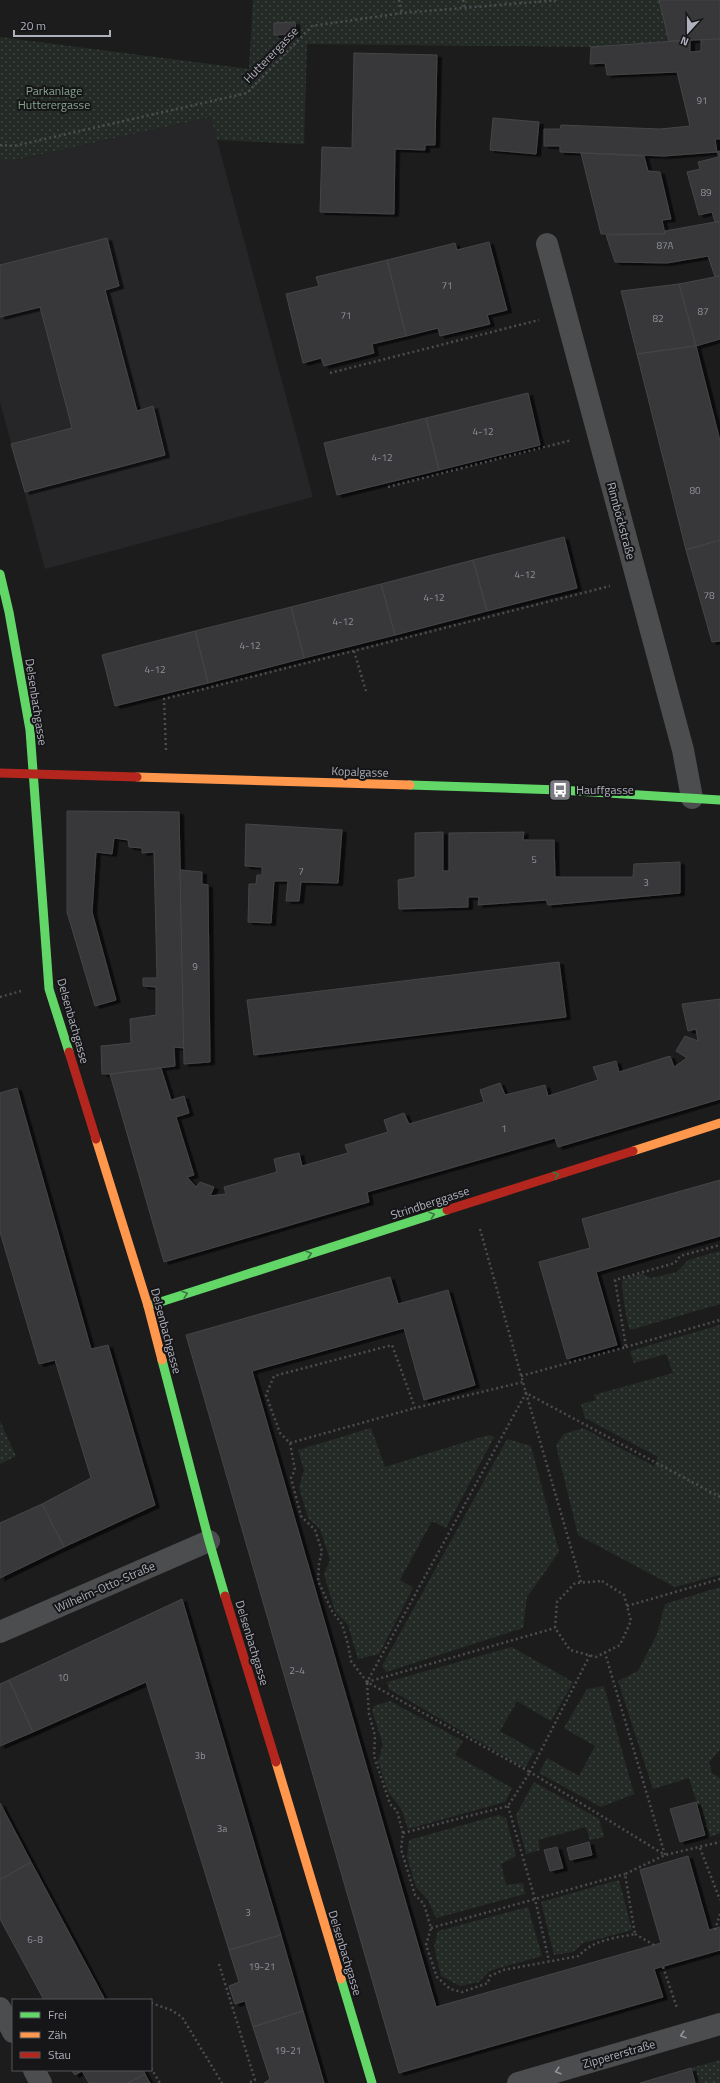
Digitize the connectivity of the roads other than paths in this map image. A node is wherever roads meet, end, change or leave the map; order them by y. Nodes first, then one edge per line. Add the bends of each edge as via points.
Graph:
1 (547, 244) dead end
2 (0, 574) edge
3 (0, 773) edge
4 (33, 774) junction
5 (692, 798) junction
6 (720, 800) edge
7 (720, 1122) edge
8 (148, 1306) junction
9 (210, 1541) junction
10 (0, 1632) edge
11 (0, 2008) edge
12 (720, 2024) edge
13 (12, 2030) edge
14 (35, 2071) edge
15 (41, 2083) edge
16 (372, 2083) edge
17 (518, 2083) edge

1 - 5 street, Rinnböckstraße via 683,750
2 - 4 street, Delsenbachgasse via 28,723
3 - 4 street, Kopalgasse
4 - 5 street, Kopalgasse via 552,790
4 - 8 street, Delsenbachgasse via 49,990
5 - 6 street, Kopalgasse
8 -> 7 street, Strindberggasse
8 - 9 street, Delsenbachgasse
9 - 10 street, Wilhelm-Otto-Straße
9 - 16 street, Delsenbachgasse
11 - 13 street
12 -> 17 street, Zippererstraße
14 - 15 street

